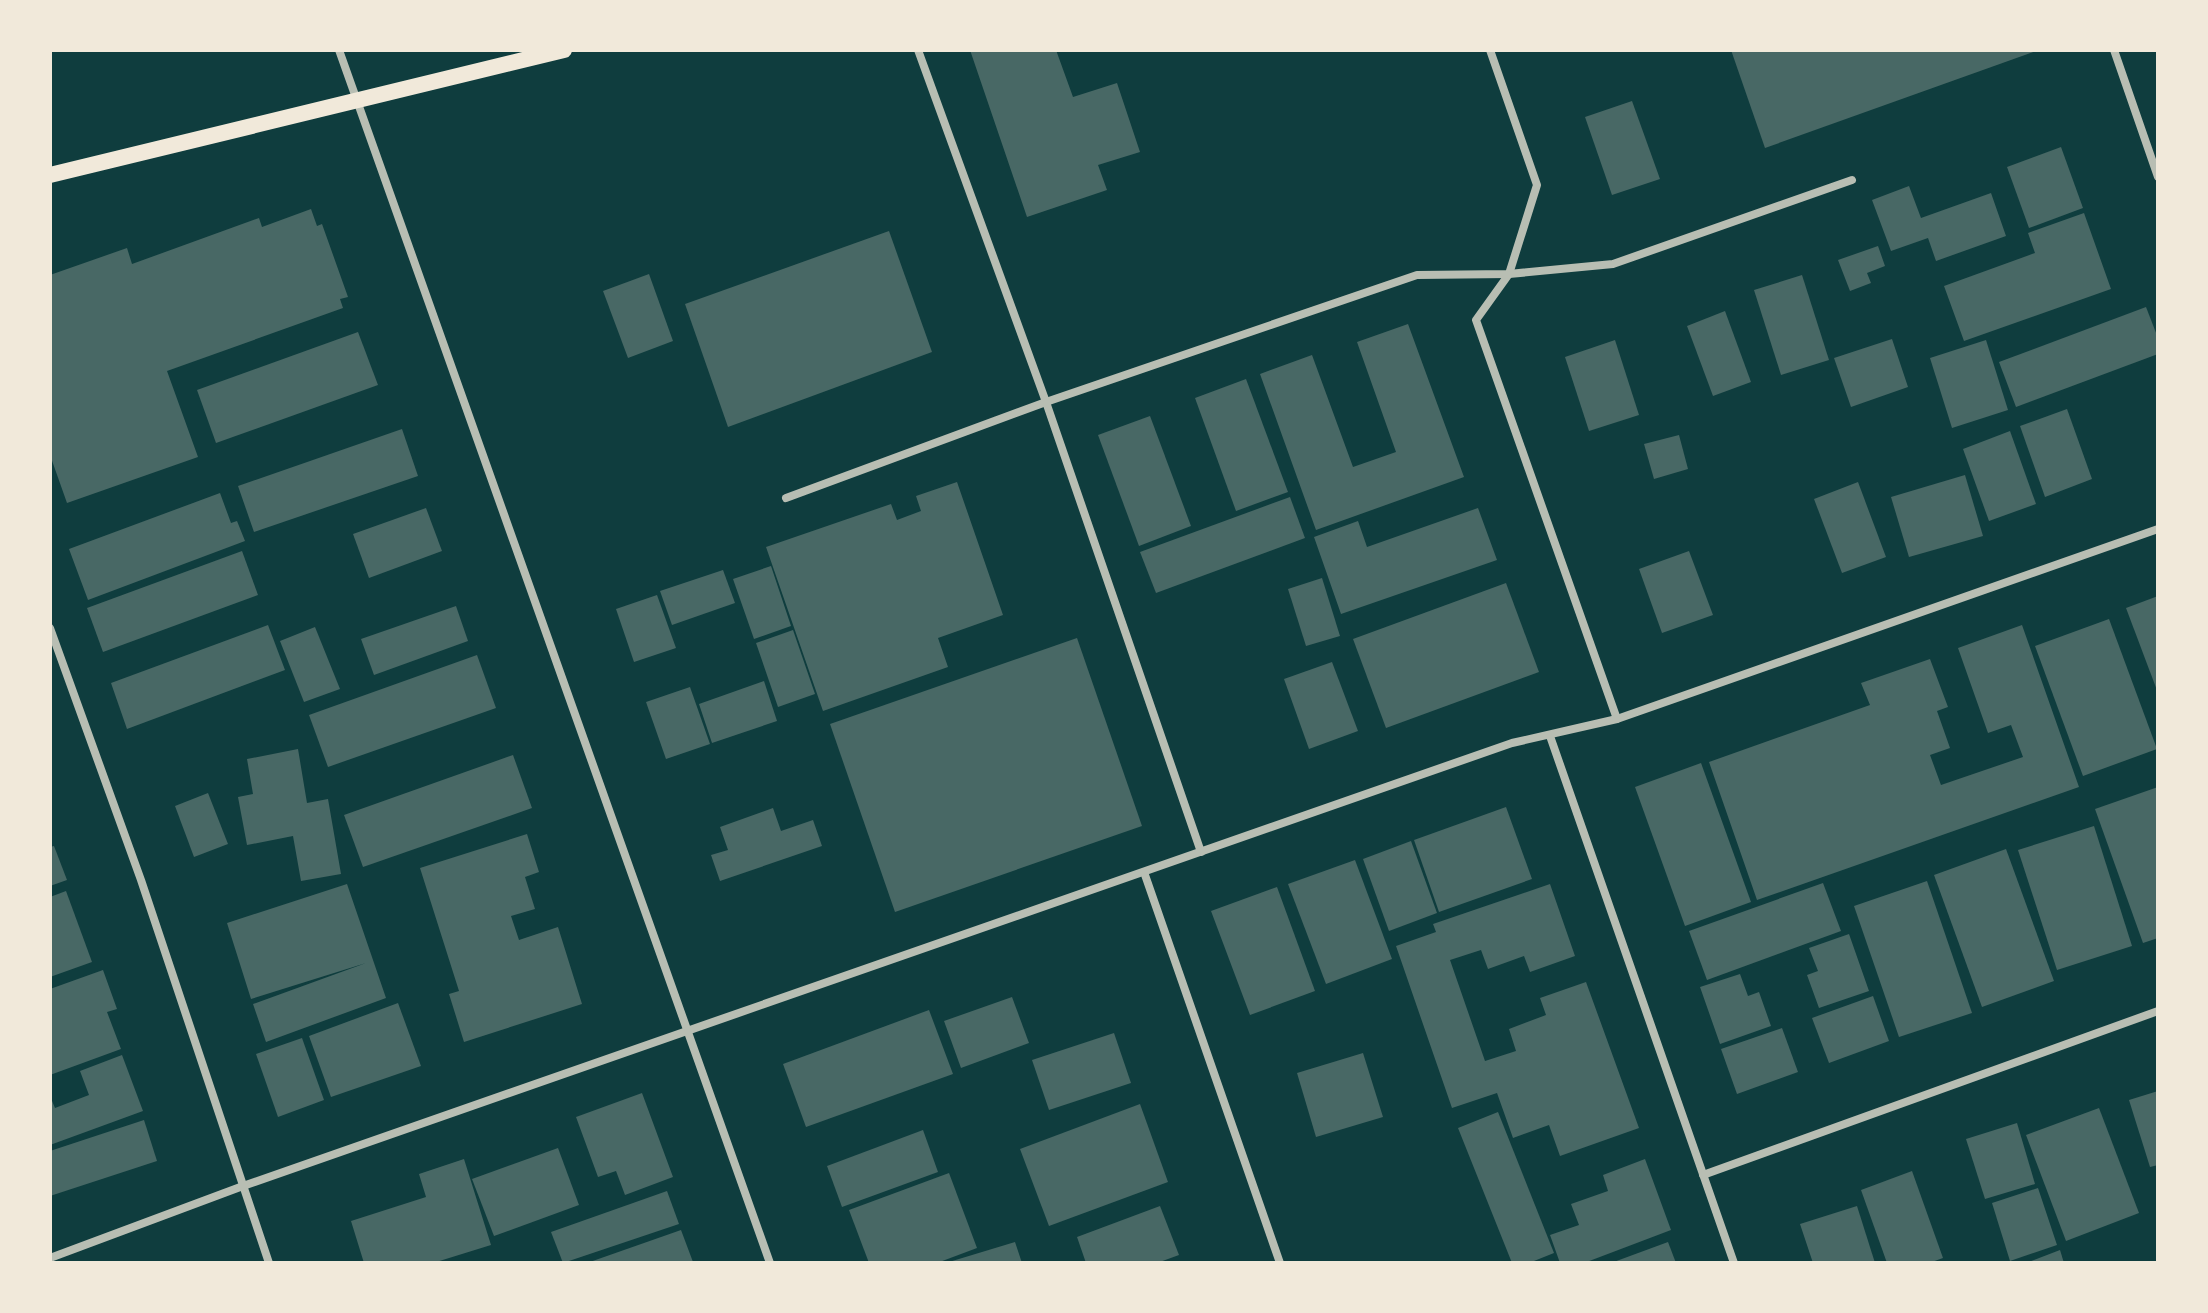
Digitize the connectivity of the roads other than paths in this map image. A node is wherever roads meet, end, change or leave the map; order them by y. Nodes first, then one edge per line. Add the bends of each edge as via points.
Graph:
1 (339, 50) edge
2 (564, 50) edge
3 (918, 50) edge
4 (1490, 50) edge
5 (2114, 50) edge
6 (357, 102) junction
7 (50, 175) edge
8 (2158, 177) edge
9 (1852, 180) dead end
10 (1509, 274) junction
11 (1046, 402) junction
12 (786, 498) dead end
13 (2158, 529) edge
14 (50, 628) edge
15 (1617, 719) junction
16 (1550, 736) junction
17 (1201, 852) junction
18 (1144, 872) junction
19 (2158, 1011) edge
20 (688, 1032) junction
21 (1703, 1175) junction
22 (243, 1186) junction
23 (50, 1258) edge
24 (269, 1263) edge
25 (770, 1263) edge
26 (1280, 1263) edge
27 (1734, 1263) edge

1 - 6 street
2 - 6 main road
3 - 11 street
4 - 10 street via 1537,185
5 - 8 street
6 - 7 main road
6 - 20 street
9 - 10 street via 1613,264
10 - 11 street via 1417,275
10 - 15 street via 1476,320
11 - 12 street
11 - 17 street
13 - 15 street
14 - 22 street
15 - 16 street
16 - 17 street via 1512,743
16 - 21 street
17 - 18 street
18 - 20 street
18 - 26 street
19 - 21 street
20 - 22 street
20 - 25 street
21 - 27 street
22 - 23 street
22 - 24 street

